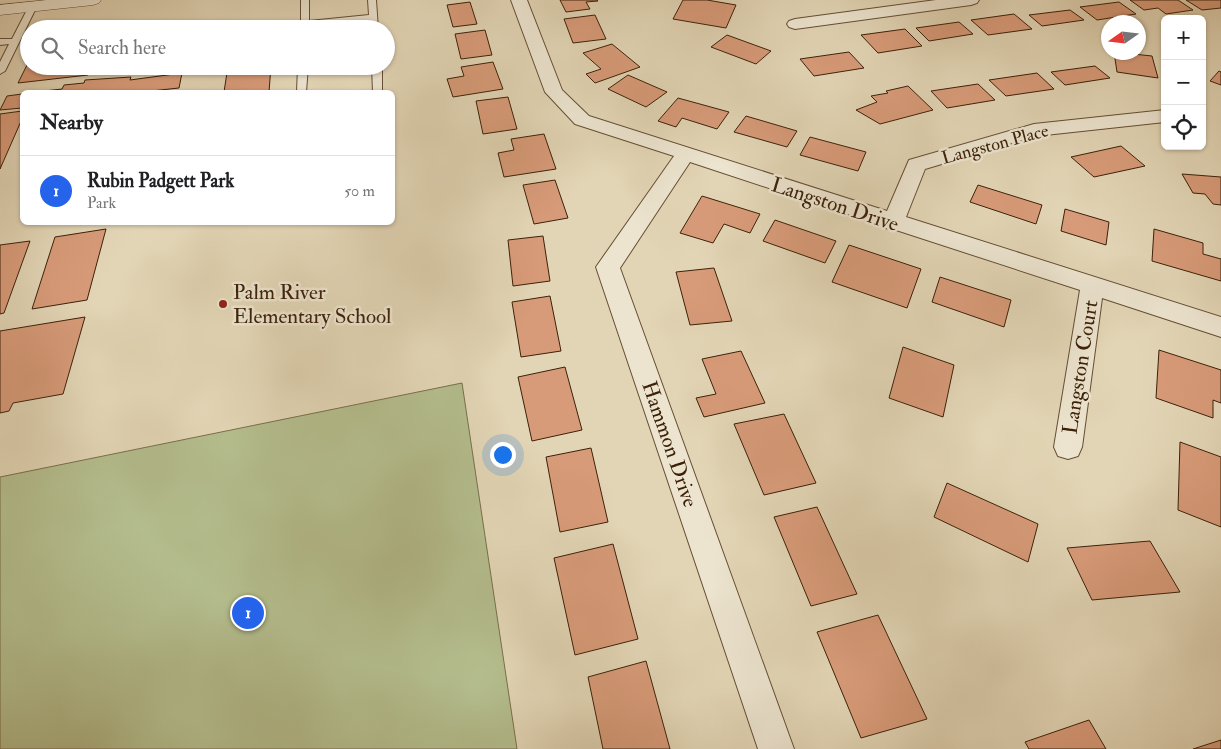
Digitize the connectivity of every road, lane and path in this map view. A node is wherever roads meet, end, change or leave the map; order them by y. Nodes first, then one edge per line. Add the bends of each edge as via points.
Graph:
1 (92, 0) edge
2 (306, 0) edge
3 (372, 0) edge
4 (519, 0) edge
5 (971, 0) edge
6 (33, 6) junction
7 (0, 10) edge
8 (373, 17) junction
9 (26, 20) edge
10 (305, 20) edge
11 (353, 20) edge
12 (373, 20) edge
13 (795, 24) dead end
14 (20, 31) edge
15 (15, 40) junction
16 (0, 42) edge
17 (0, 71) edge
18 (303, 75) edge
19 (377, 75) edge
20 (302, 90) edge
21 (378, 90) edge
22 (1161, 116) edge
23 (685, 155) junction
24 (893, 223) junction
25 (1092, 287) junction
26 (1221, 327) edge
27 (1068, 447) dead end
28 (776, 749) edge

1 - 6 street
2 - 10 lane
3 - 8 lane
4 - 23 street, Langston Drive via 554,92 582,120
5 - 13 street
6 - 7 street
6 - 9 lane
8 - 11 lane
8 - 12 lane
14 - 15 lane
15 - 16 lane
15 - 17 lane
18 - 20 lane
19 - 21 lane
22 - 24 street, Langston Place via 1034,130 916,165
23 - 24 street, Langston Drive
23 - 28 street, Hammon Drive via 608,267
24 - 25 street, Langston Drive
25 - 26 street, Langston Drive
25 - 27 street, Langston Court

